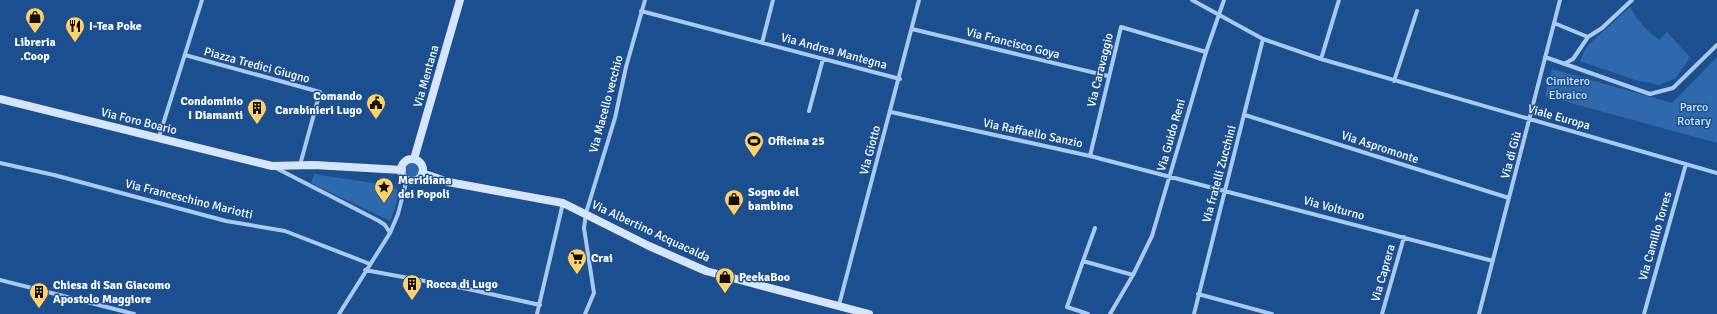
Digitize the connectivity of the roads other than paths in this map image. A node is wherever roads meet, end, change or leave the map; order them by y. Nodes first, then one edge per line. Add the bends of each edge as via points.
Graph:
1 (202, 0) edge
2 (460, 0) edge
3 (644, 0) edge
4 (773, 0) edge
5 (919, 0) edge
6 (1192, 0) edge
7 (1224, 0) edge
8 (1340, 0) edge
9 (1560, 0) edge
10 (1632, 0) edge
11 (641, 11) junction
12 (1417, 11) dead end
13 (1218, 16) junction
14 (1554, 23) junction
15 (912, 29) junction
16 (1588, 37) junction
17 (1263, 39) junction
18 (762, 43) junction
19 (1717, 45) edge
20 (1206, 52) junction
21 (185, 55) junction
22 (1545, 57) junction
23 (823, 58) junction
24 (1321, 59) junction
25 (1563, 64) junction
26 (1108, 76) junction
27 (900, 79) junction
28 (1394, 81) junction
29 (0, 99) edge
30 (809, 111) dead end
31 (891, 112) junction
32 (1245, 115) junction
33 (1530, 119) junction
34 (159, 137) junction
35 (1090, 156) junction
36 (414, 159) junction
37 (0, 163) edge
38 (1686, 164) junction
39 (300, 165) junction
40 (272, 166) junction
41 (402, 170) junction
42 (422, 173) junction
43 (1717, 173) edge
44 (1170, 176) junction
45 (407, 179) junction
46 (1224, 190) junction
47 (1510, 198) junction
48 (563, 203) junction
49 (586, 213) junction
50 (1095, 228) dead end
51 (390, 233) junction
52 (1404, 237) junction
53 (1493, 261) junction
54 (1082, 262) junction
55 (370, 264) junction
56 (364, 272) junction
57 (1133, 275) junction
58 (0, 280) edge
59 (1198, 294) junction
60 (540, 305) junction
61 (839, 305) junction
62 (134, 314) edge
63 (339, 314) edge
64 (537, 314) edge
65 (585, 314) edge
66 (870, 314) edge
67 (1088, 314) edge
68 (1112, 314) edge
69 (1194, 314) edge
70 (1272, 314) edge
71 (1382, 314) edge
72 (1479, 314) edge
73 (1644, 314) edge

1 - 21 street
2 - 36 main road, Via Mentana
3 - 11 street, Via Macello vecchio
4 - 18 street
5 - 15 street, Via Giotto
6 - 13 street, Viale Europa
7 - 13 street, Via Guido Reni
8 - 24 street
9 - 14 street, Via di Giù
10 - 16 street via 1602,28
11 - 18 street, Via Andrea Mantegna
11 - 49 street, Via Macello vecchio via 615,118
12 - 28 street
13 - 17 street, Viale Europa
13 - 20 street, Via Guido Reni
14 - 16 street
14 - 22 street, Via di Giù
15 - 26 street, Via Francisco Goya
15 - 27 street, Via Giotto
16 - 25 street via 1573,59
17 - 24 street, Viale Europa
17 - 32 street, Via fratelli Zucchini
18 - 23 street, Via Andrea Mantegna
19 - 25 street via 1673,88 1650,94
20 - 26 street, Via Caravaggio via 1121,27
20 - 44 street, Via Guido Reni
21 - 34 street
21 - 39 street, Piazza Tredici Giugno via 320,92
22 - 25 street
22 - 33 street, Via di Giù
23 - 27 street, Via Andrea Mantegna
23 - 30 street
24 - 28 street, Viale Europa
26 - 35 street, Via Caravaggio
27 - 31 street, Via Giotto
28 - 33 street, Viale Europa
29 - 34 main road, Via Foro Boario
31 - 35 street, Via Raffaello Sanzio
31 - 61 street, Via Giotto
32 - 46 street, Via fratelli Zucchini
32 - 47 street, Via Aspromonte
33 - 38 street, Viale Europa
33 - 47 street, Via di Giù
34 - 40 main road, Via Foro Boario via 182,145
35 - 44 street, Via Raffaello Sanzio
36 - 41 main road via 406,162
36 - 42 main road via 420,163
37 - 55 street, Via Franceschino Mariotti via 226,221 285,231
38 - 43 street, Viale Europa
38 - 73 street, Via Camillo Torres
39 - 40 main road, Via Foro Boario
39 - 41 main road, Via Foro Boario
40 - 51 street, Via Foro Boario via 379,221
41 - 45 main road
42 - 45 main road via 416,180
42 - 48 main road, Via Albertino Acquacalda via 448,182
44 - 46 street, Via Volturno
44 - 57 street, Via Guido Reni via 1152,236
45 - 51 street
46 - 52 street, Via Volturno
46 - 59 street, Via fratelli Zucchini
47 - 53 street, Via di Giù
48 - 49 main road, Via Albertino Acquacalda
48 - 60 street
49 - 61 main road, Via Albertino Acquacalda via 649,246 706,271
49 - 65 street, Via Macello vecchio via 584,228 594,292
50 - 54 street
51 - 55 street
52 - 53 street, Via Volturno
52 - 71 street, Via Caprera
53 - 72 street, Via di Giù
54 - 57 street
54 - 67 street via 1067,307
55 - 56 street
56 - 60 street via 429,281
56 - 63 street
57 - 68 street, Via Guido Reni
58 - 62 street
59 - 69 street, Via fratelli Zucchini
59 - 70 street
60 - 64 street
61 - 66 main road, Via Albertino Acquacalda

